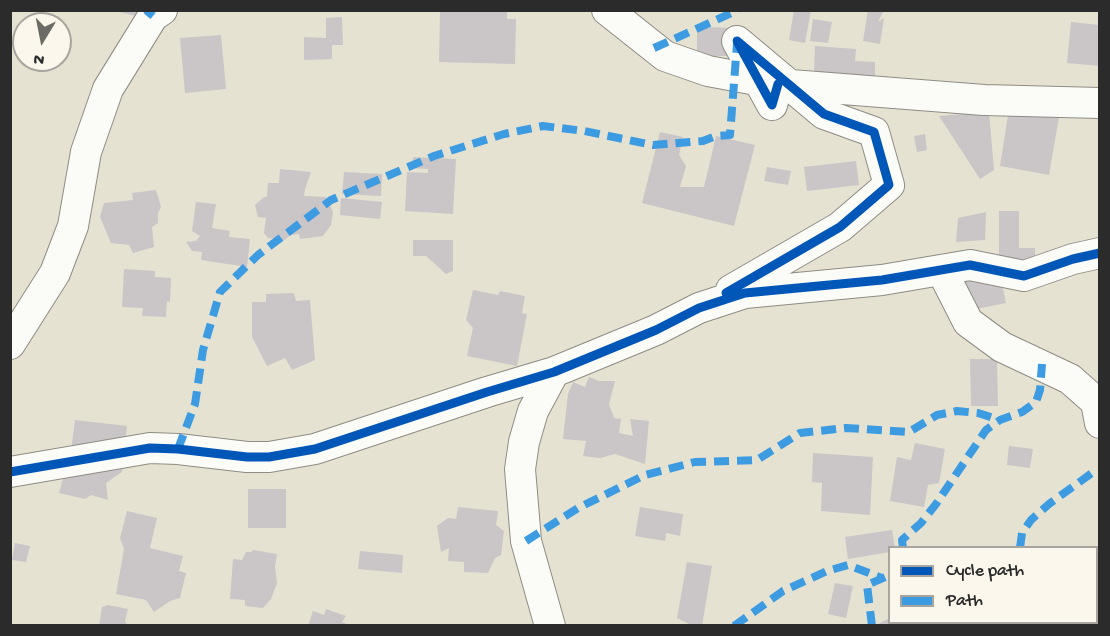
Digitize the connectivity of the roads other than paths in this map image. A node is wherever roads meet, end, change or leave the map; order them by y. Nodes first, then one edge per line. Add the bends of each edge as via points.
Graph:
1 (162, 10) edge
2 (607, 10) edge
3 (778, 84) junction
4 (1100, 103) edge
5 (1100, 253) edge
6 (942, 271) junction
7 (699, 309) junction
8 (10, 344) edge
9 (554, 372) junction
10 (1100, 423) edge
11 (10, 472) edge
12 (550, 626) edge

1 - 8 street via 153,16 108,89 87,152 73,226 55,273
2 - 3 street via 664,56 708,71
3 - 4 street via 984,100
3 - 7 street via 772,105 737,41 824,114 874,132 889,185 840,226
5 - 6 street via 1024,276 970,265
6 - 7 street via 745,293
6 - 10 street via 968,322 1002,347 1070,379 1096,402
7 - 9 street
9 - 11 street via 324,446 283,455 247,457 150,448
9 - 12 street via 533,411 520,470 526,542

